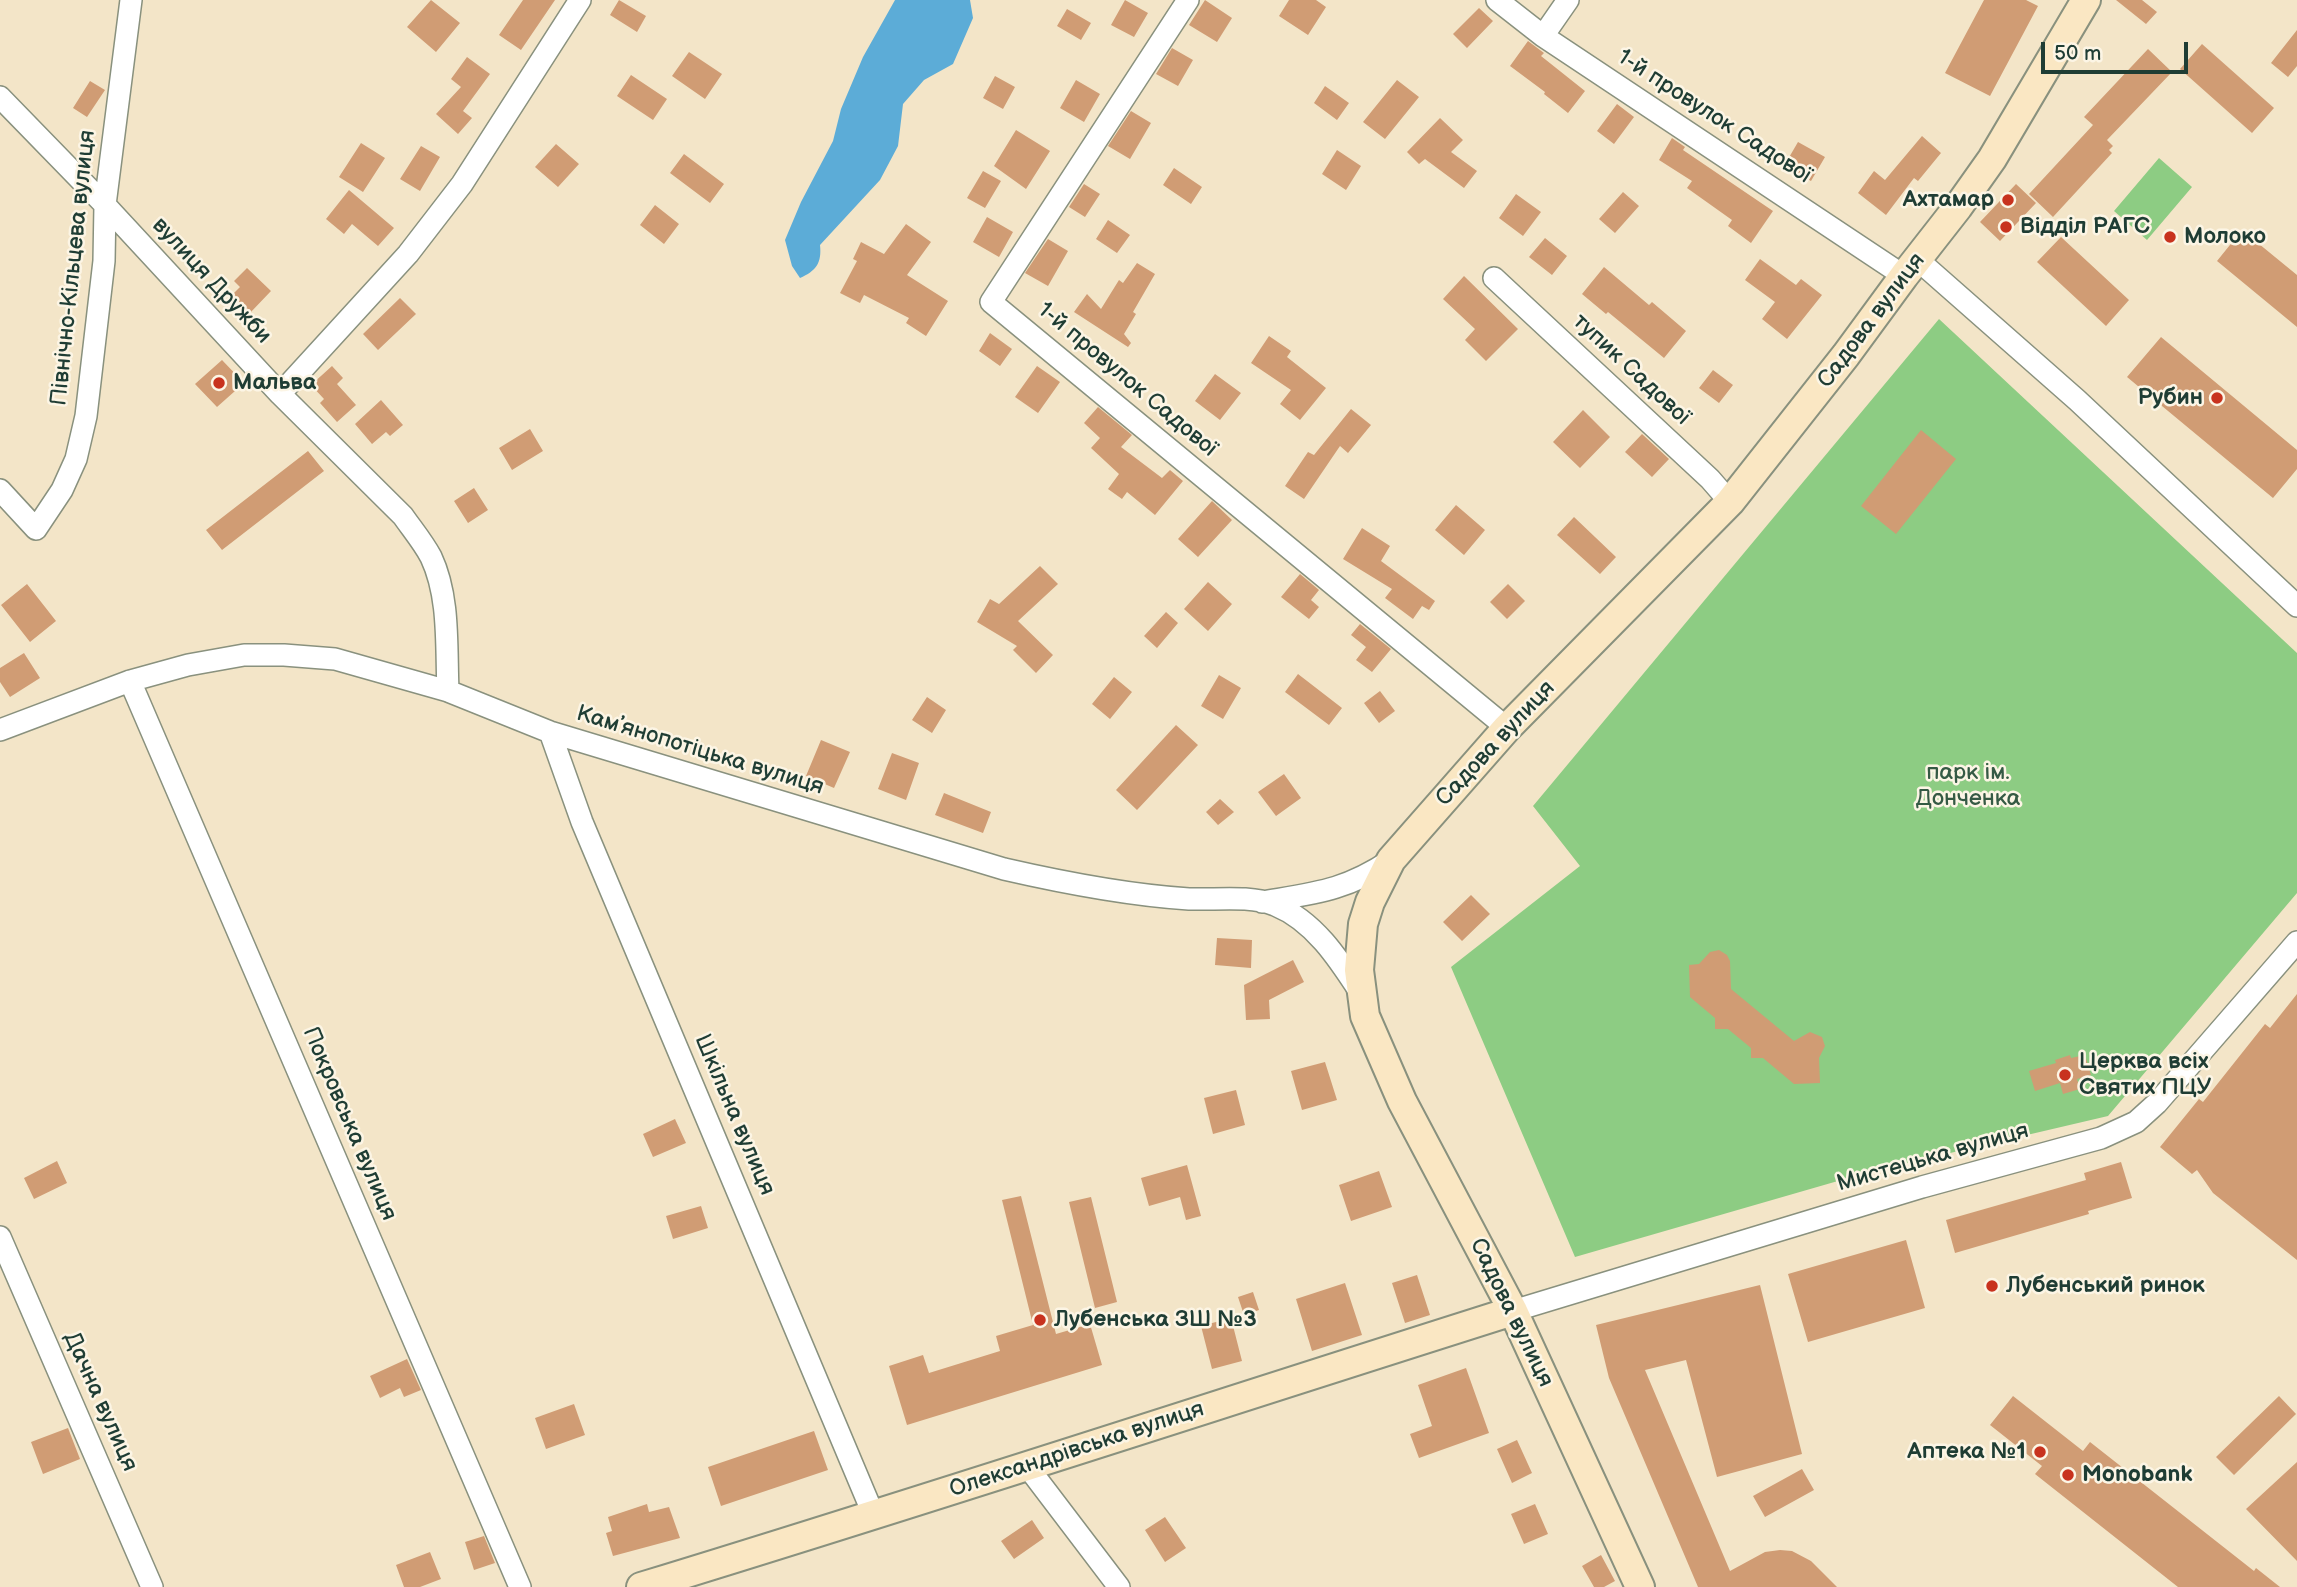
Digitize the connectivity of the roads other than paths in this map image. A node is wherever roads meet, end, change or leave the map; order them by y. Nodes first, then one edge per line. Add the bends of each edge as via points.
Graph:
1 (131, 0) edge
2 (580, 0) edge
3 (1188, 0) edge
4 (1497, 0) edge
5 (1567, 0) edge
6 (2086, 0) edge
7 (1543, 36) junction
8 (0, 97) edge
9 (105, 205) junction
10 (1911, 268) junction
11 (1494, 278) dead end
12 (280, 394) junction
13 (0, 491) edge
14 (1730, 502) junction
15 (2297, 606) edge
16 (130, 681) junction
17 (448, 691) junction
18 (1507, 728) junction
19 (0, 730) edge
20 (550, 732) junction
21 (1391, 860) junction
22 (1259, 902) junction
23 (2297, 942) edge
24 (1360, 993) junction
25 (0, 1237) edge
26 (1513, 1311) junction
27 (1027, 1466) junction
28 (874, 1516) junction
29 (152, 1587) edge
30 (520, 1587) edge
31 (641, 1587) edge
32 (1119, 1587) edge
33 (1640, 1587) edge

1 - 9 street, Північно-Кільцева вулиця
2 - 12 street via 461,184 408,254
3 - 18 street, 1-й провулок Садової via 991,302
4 - 7 street, 1-й провулок Садової
5 - 7 street
6 - 10 main road, Садова вулиця via 1992,159
7 - 10 street, 1-й провулок Садової
8 - 9 street, вулиця Дружби
9 - 12 street, вулиця Дружби
9 - 13 street, Північно-Кільцева вулиця via 104,261 86,416 76,459 36,529
10 - 14 main road, Садова вулиця
10 - 15 street, 1-й провулок Садової via 2077,400
11 - 14 street, тупик Садової
12 - 17 street, вулиця Дружби via 403,516 430,555 444,599
14 - 18 main road, Садова вулиця
16 - 17 street, Камʼянопотіцька вулиця via 244,655 284,655 335,659
16 - 19 street, Камʼянопотіцька вулиця
16 - 30 street, Покровська вулиця
17 - 20 street, Камʼянопотіцька вулиця
18 - 21 main road, Садова вулиця
20 - 22 street, Камʼянопотіцька вулиця via 1004,869 1128,892
20 - 28 street, Шкільна вулиця via 582,822
21 - 22 street via 1344,886
21 - 24 main road, Садова вулиця via 1363,924
22 - 24 street, Камʼянопотіцька вулиця via 1294,916 1332,948
23 - 26 street, Мистецька вулиця via 2136,1122 2101,1138 1922,1187
24 - 26 main road, Садова вулиця via 1402,1101
25 - 29 street, Дачна вулиця
26 - 27 main road, Олександрівська вулиця
26 - 33 main road, Садова вулиця
27 - 28 main road, Олександрівська вулиця
27 - 32 street
28 - 31 main road, Олександрівська вулиця

